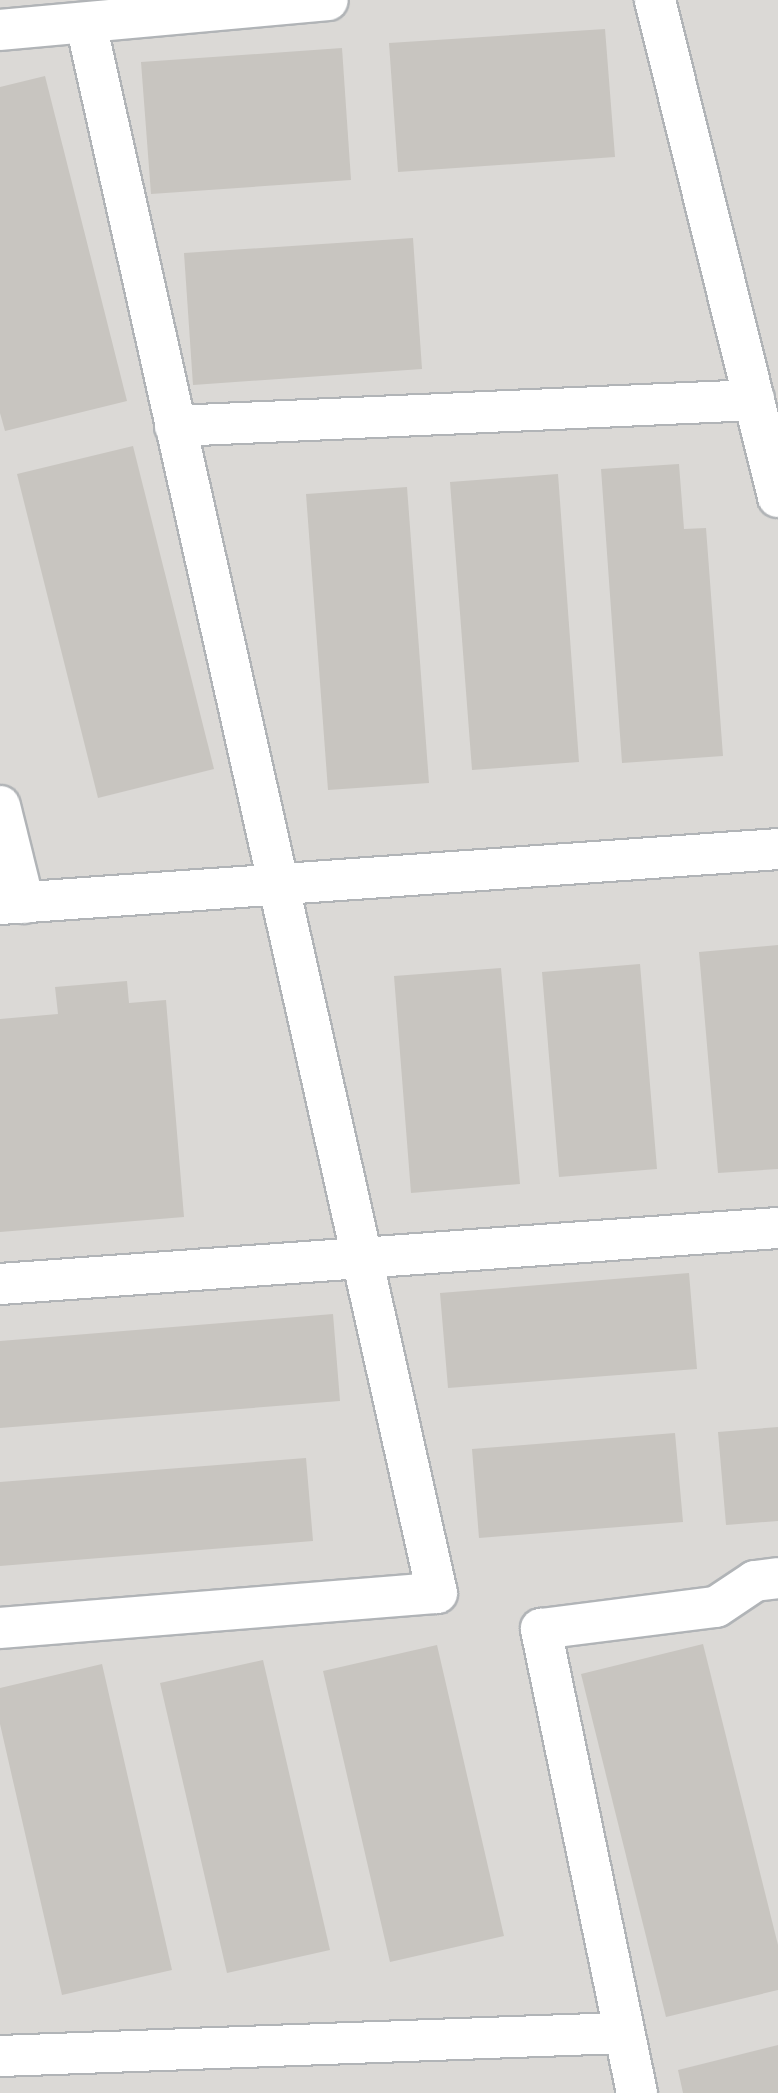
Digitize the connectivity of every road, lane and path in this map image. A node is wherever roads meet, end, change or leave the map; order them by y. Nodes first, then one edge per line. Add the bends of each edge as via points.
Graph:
1 (328, 0) edge
2 (655, 0) edge
3 (86, 24) junction
4 (0, 30) edge
5 (754, 400) junction
6 (175, 426) junction
7 (778, 497) edge
8 (0, 806) edge
9 (778, 849) edge
10 (278, 885) junction
11 (12, 904) edge
12 (778, 1228) edge
13 (361, 1261) junction
14 (0, 1284) edge
15 (778, 1578) edge
16 (0, 1628) edge
17 (622, 2033) junction
18 (0, 2056) edge
19 (637, 2093) edge

1 - 3 street
2 - 5 street
3 - 4 street
3 - 6 street
5 - 6 street
5 - 7 street
6 - 10 street
8 - 11 street
9 - 10 street
10 - 11 street
10 - 13 street
12 - 13 street
13 - 14 street
13 - 16 street via 437,1593
15 - 17 street via 755,1581 716,1607 541,1629
17 - 18 street
17 - 19 street

